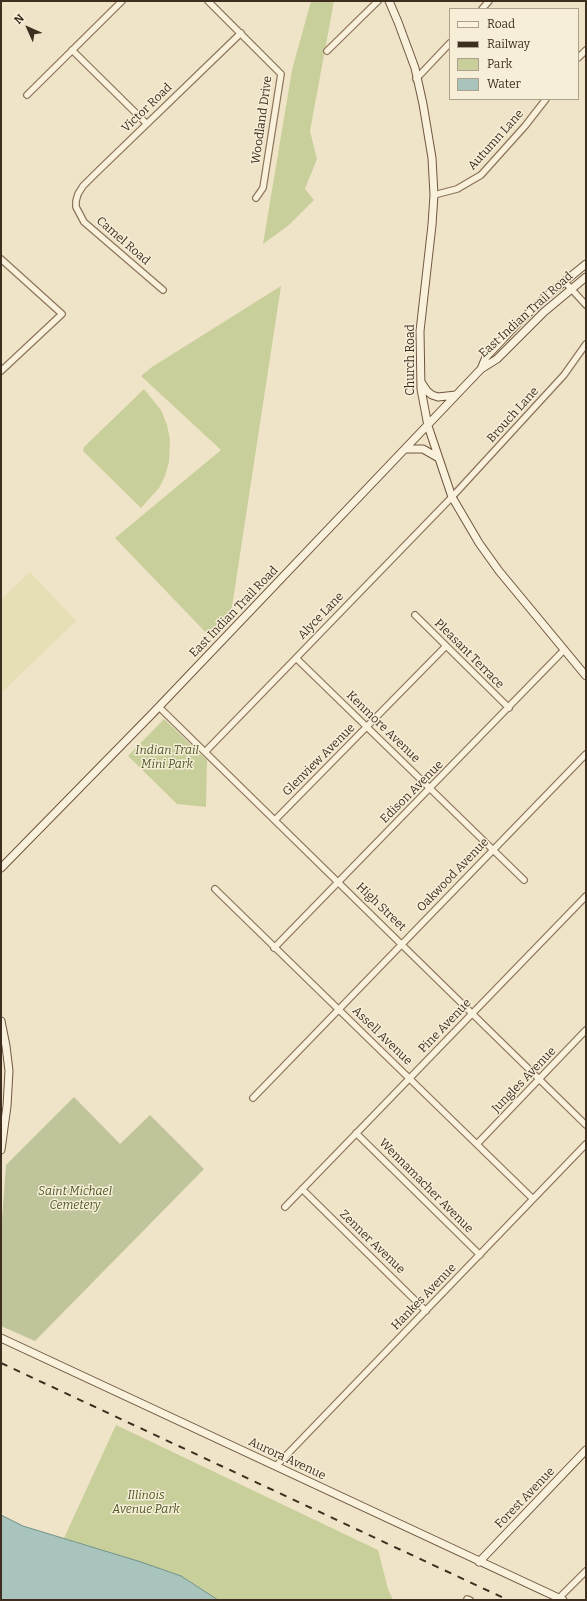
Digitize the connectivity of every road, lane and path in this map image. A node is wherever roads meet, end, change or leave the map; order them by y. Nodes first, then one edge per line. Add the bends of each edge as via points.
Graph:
1 (122, 1) edge
2 (208, 1) edge
3 (378, 1) edge
4 (389, 1) edge
5 (241, 33) junction
6 (449, 44) edge
7 (72, 50) junction
8 (327, 51) dead end
9 (416, 79) junction
10 (27, 95) dead end
11 (545, 100) edge
12 (147, 124) junction
13 (434, 195) junction
14 (256, 198) dead end
15 (76, 203) joint
16 (1, 259) edge
17 (586, 264) edge
18 (586, 277) edge
19 (565, 282) junction
20 (572, 289) junction
21 (164, 290) dead end
22 (586, 304) edge
23 (586, 344) edge
24 (481, 369) junction
25 (1, 371) edge
26 (420, 381) junction
27 (456, 395) junction
28 (428, 426) junction
29 (406, 449) junction
30 (437, 457) junction
31 (452, 497) junction
32 (415, 615) dead end
33 (446, 646) junction
34 (564, 650) junction
35 (296, 658) junction
36 (586, 676) edge
37 (159, 707) junction
38 (509, 708) junction
39 (366, 727) junction
40 (205, 752) junction
41 (586, 754) edge
42 (430, 789) junction
43 (275, 820) junction
44 (493, 850) junction
45 (1, 868) edge
46 (524, 880) dead end
47 (338, 882) junction
48 (215, 889) dead end
49 (586, 896) edge
50 (402, 944) junction
51 (274, 948) junction
52 (339, 1010) junction
53 (473, 1013) junction
54 (1, 1021) edge
55 (586, 1030) edge
56 (409, 1079) junction
57 (539, 1079) junction
58 (253, 1098) dead end
59 (586, 1124) edge
60 (356, 1133) junction
61 (477, 1144) junction
62 (586, 1144) edge
63 (1, 1150) edge
64 (302, 1189) junction
65 (532, 1199) junction
66 (286, 1206) dead end
67 (480, 1255) junction
68 (426, 1311) junction
69 (1, 1338) edge
70 (586, 1450) edge
71 (276, 1466) junction
72 (479, 1562) junction
73 (586, 1571) edge
74 (561, 1599) edge

1 - 7 street
2 - 5 street, Woodland Drive
3 - 8 street
4 - 9 main road, Church Road via 411,57
5 - 12 street, Victor Road
5 - 14 street, Woodland Drive via 281,74 263,188
6 - 9 street
7 - 10 street
7 - 12 street
9 - 13 main road, Church Road via 431,147
11 - 13 street, Autumn Lane via 481,175 457,189
12 - 15 street, Victor Road via 83,186
13 - 26 main road, Church Road via 420,331
15 - 21 street, Camel Road via 84,222
16 - 25 street via 62,314
17 - 19 main road, East Indian Trail Road
18 - 20 main road, East Indian Trail Road
19 - 20 street
19 - 24 main road, East Indian Trail Road via 534,307 506,335 486,357
20 - 22 street
20 - 24 main road, East Indian Trail Road via 535,320 497,359
23 - 31 street, Brouch Lane via 564,375
24 - 27 main road, East Indian Trail Road
26 - 27 main road via 432,395
26 - 28 main road, Church Road
27 - 28 main road, East Indian Trail Road
28 - 29 main road, East Indian Trail Road
28 - 30 main road, Church Road
29 - 30 main road via 423,450
29 - 37 main road, East Indian Trail Road
30 - 31 main road, Church Road
31 - 34 main road, Church Road via 499,571
31 - 35 street, Alyce Lane
32 - 33 street, Pleasant Terrace
33 - 38 street, Pleasant Terrace
33 - 39 street, Glenview Avenue
34 - 36 main road, Church Road
34 - 38 street, Edison Avenue
35 - 39 street, Kenmore Avenue
35 - 40 street, Alyce Lane
37 - 40 street, High Street
37 - 45 main road, East Indian Trail Road
38 - 42 street, Edison Avenue
39 - 42 street, Kenmore Avenue
39 - 43 street, Glenview Avenue
40 - 43 street, High Street
41 - 44 street, Oakwood Avenue
42 - 44 street, Kenmore Avenue
42 - 47 street, Edison Avenue
43 - 47 street, High Street
44 - 46 street, Kenmore Avenue
44 - 50 street, Oakwood Avenue
47 - 50 street, High Street
47 - 51 street, Edison Avenue
48 - 51 street, Assell Avenue
49 - 53 street, Pine Avenue
50 - 52 street, Oakwood Avenue
50 - 53 street, High Street
51 - 52 street, Assell Avenue
52 - 56 street, Assell Avenue
52 - 58 street, Oakwood Avenue
53 - 56 street, Pine Avenue
53 - 57 street, High Street
54 - 63 main road via 9,1071
55 - 57 street, Jungles Avenue
56 - 60 street, Pine Avenue
56 - 61 street, Assell Avenue
57 - 59 street, High Street
57 - 61 street, Jungles Avenue
60 - 64 street, Pine Avenue
60 - 67 street, Wennamacher Avenue
61 - 65 street, Assell Avenue
62 - 65 street, Hankes Avenue
64 - 66 street, Pine Avenue
64 - 68 street, Zenner Avenue
65 - 67 street, Hankes Avenue
67 - 68 street, Hankes Avenue
68 - 71 street, Hankes Avenue
69 - 71 main road, Aurora Avenue
70 - 72 main road, Forest Avenue
71 - 72 main road, Aurora Avenue
72 - 74 main road, Aurora Avenue
73 - 74 street

